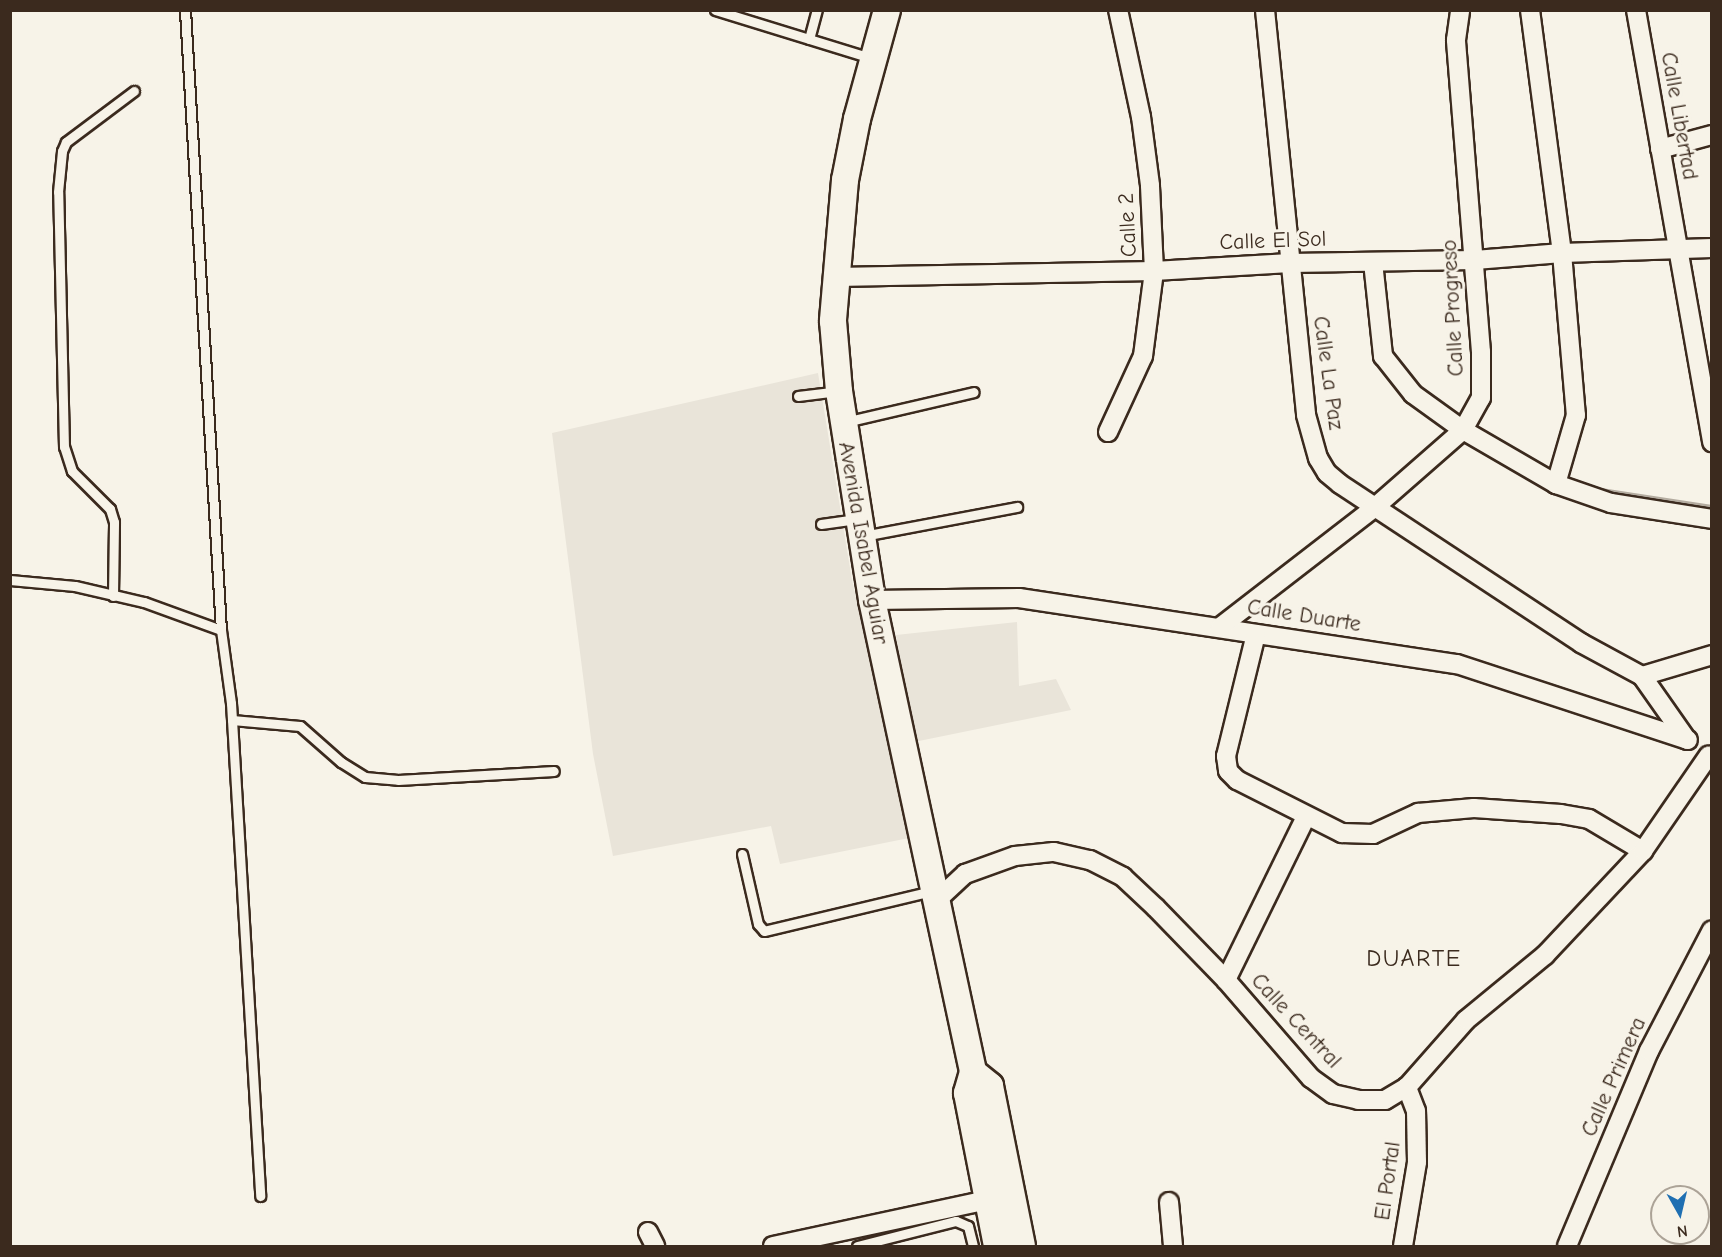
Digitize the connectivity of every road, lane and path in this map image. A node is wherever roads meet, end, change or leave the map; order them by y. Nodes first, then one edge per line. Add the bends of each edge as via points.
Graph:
1 (185, 10) edge
2 (715, 10) edge
3 (817, 10) edge
4 (887, 10) edge
5 (1118, 10) edge
6 (1265, 10) edge
7 (1460, 10) edge
8 (1530, 10) edge
9 (1636, 10) edge
10 (809, 39) junction
11 (874, 59) junction
12 (134, 91) dead end
13 (1712, 135) edge
14 (1660, 149) junction
15 (1712, 248) edge
16 (1678, 249) junction
17 (1562, 253) junction
18 (1475, 260) junction
19 (1372, 262) junction
20 (1290, 263) junction
21 (1154, 271) junction
22 (836, 277) junction
23 (839, 391) junction
24 (974, 392) dead end
25 (798, 396) dead end
26 (842, 423) junction
27 (1463, 430) junction
28 (1108, 432) dead end
29 (1712, 442) edge
30 (1556, 484) junction
31 (1017, 507) dead end
32 (1374, 508) junction
33 (1712, 519) edge
34 (821, 524) dead end
35 (859, 528) junction
36 (10, 580) edge
37 (113, 596) junction
38 (872, 600) junction
39 (1220, 627) junction
40 (221, 630) junction
41 (1256, 634) junction
42 (1712, 656) edge
43 (1642, 676) junction
44 (232, 720) junction
45 (1687, 740) junction
46 (1710, 756) edge
47 (554, 771) dead end
48 (1306, 817) junction
49 (1643, 851) junction
50 (742, 854) dead end
51 (935, 896) junction
52 (1712, 930) edge
53 (1226, 980) junction
54 (1407, 1088) junction
55 (260, 1196) dead end
56 (1000, 1198) junction
57 (1169, 1202) dead end
58 (773, 1246) edge
59 (857, 1246) edge
60 (973, 1246) edge
61 (997, 1246) edge
62 (1022, 1246) edge
63 (1173, 1246) edge
64 (1402, 1246) edge
65 (1567, 1246) edge

1 - 40 lane
2 - 10 lane
3 - 10 lane
4 - 11 main road, Avenida Isabel Aguiar
5 - 21 street, Calle 2 via 1141,117 1150,185
6 - 20 street, Calle La Paz
7 - 18 street, Calle Progreso via 1456,40
8 - 17 street
9 - 14 street, Calle Libertad
10 - 11 lane
11 - 22 main road, Avenida Isabel Aguiar via 845,180
12 - 37 lane via 66,142 58,192 64,447 72,471 110,509 114,522
13 - 14 street
14 - 16 street, Calle Libertad
15 - 16 street, Calle El Sol
16 - 17 street, Calle El Sol
16 - 29 street, Calle Libertad
17 - 18 street, Calle El Sol
17 - 30 street via 1576,415
18 - 19 street, Calle El Sol
18 - 27 street, Calle Progreso via 1481,398
19 - 20 street, Calle El Sol
19 - 27 street via 1383,356 1413,394
20 - 21 street, Calle El Sol
20 - 32 street, Calle La Paz via 1311,439 1327,473
21 - 22 street, Calle El Sol
21 - 28 street, Calle 2 via 1143,356
22 - 23 main road, Avenida Isabel Aguiar via 833,321
23 - 25 lane
23 - 26 main road, Avenida Isabel Aguiar
24 - 26 lane
26 - 35 main road, Avenida Isabel Aguiar
27 - 30 street
27 - 32 street, Calle Progreso
30 - 33 street via 1611,503
31 - 35 lane
32 - 39 street, Calle Progreso
32 - 43 street, Calle La Paz via 1581,643
34 - 35 lane
35 - 38 main road, Avenida Isabel Aguiar
36 - 37 lane via 75,586
37 - 40 lane via 144,602
38 - 39 street, Calle Duarte via 1019,598
38 - 51 main road, Avenida Isabel Aguiar
39 - 41 street, Calle Duarte
40 - 44 lane
41 - 45 street, Calle Duarte via 1457,664
41 - 48 street via 1226,764 1237,780
42 - 43 street
43 - 45 street
44 - 47 lane via 300,726 341,762 366,777 398,780
44 - 55 lane
45 - 46 street, Calle Duarte
46 - 49 street, Calle Central
48 - 49 street via 1342,833 1357,835 1373,834 1418,813 1437,809 1561,814 1589,819
48 - 53 street
49 - 54 street, Calle Central via 1545,955 1466,1020
50 - 51 lane via 758,924 764,931
51 - 53 street, Calle Central via 965,874 1016,856 1054,852 1090,860 1124,877
51 - 56 main road, Avenida Isabel Aguiar via 973,1072 990,1086
52 - 65 street, Calle Primera via 1649,1051
53 - 54 street, Calle Central via 1311,1078 1332,1094 1385,1101
54 - 64 street, El Portal via 1416,1111 1418,1162
56 - 58 street
56 - 61 main road, Avenida Isabel Aguiar
56 - 62 main road, Avenida Isabel Aguiar
57 - 63 street
59 - 60 lane via 957,1221 968,1226

